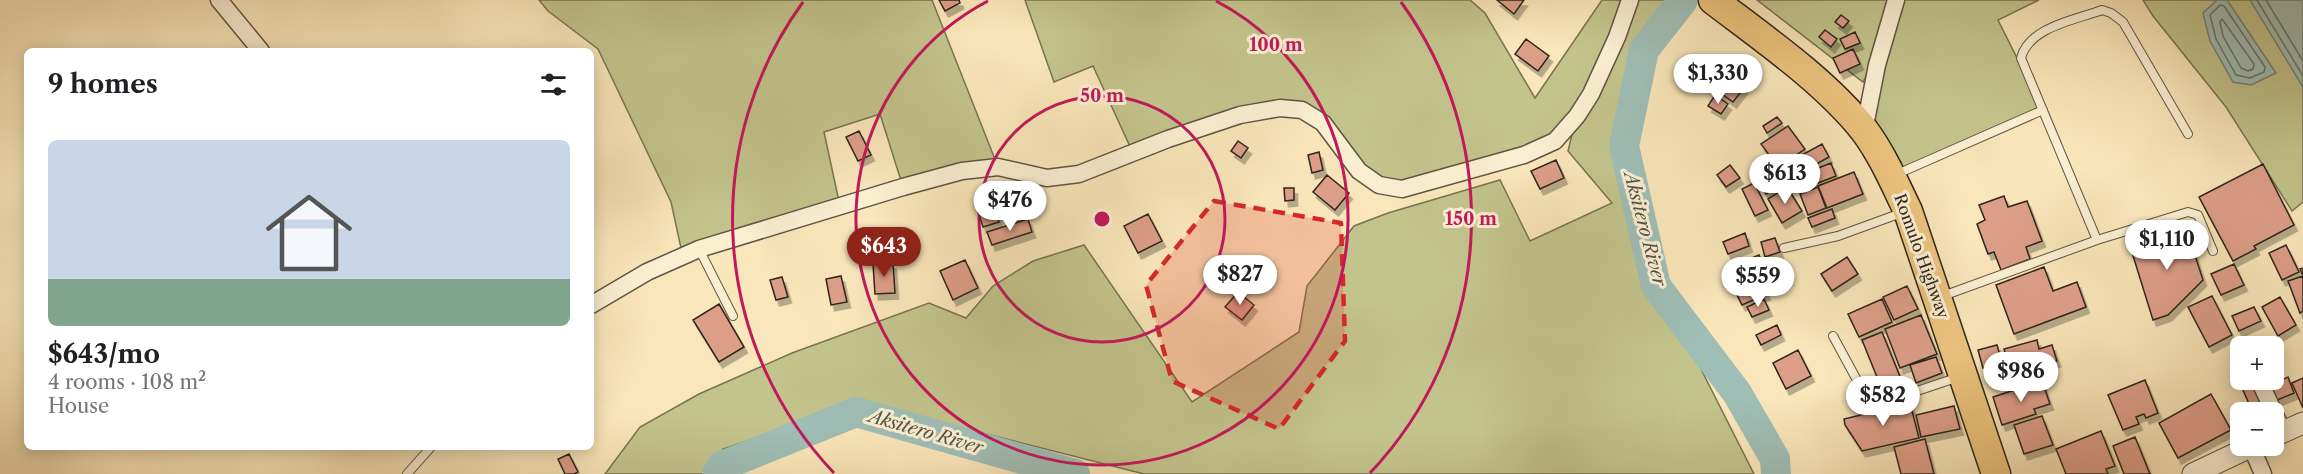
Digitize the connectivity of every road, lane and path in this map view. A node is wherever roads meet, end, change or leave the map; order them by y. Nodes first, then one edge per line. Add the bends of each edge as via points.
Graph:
1 (219, 0) edge
2 (1629, 0) edge
3 (1896, 0) edge
4 (1724, 8) edge
5 (259, 48) edge
6 (2043, 110) junction
7 (1864, 131) junction
8 (2188, 134) dead end
9 (1892, 176) junction
10 (1908, 211) junction
11 (2097, 240) junction
12 (1784, 248) dead end
13 (699, 249) junction
14 (2213, 251) dead end
15 (1938, 298) junction
16 (594, 303) edge
17 (733, 316) dead end
18 (1833, 336) dead end
19 (1964, 375) junction
20 (2303, 423) edge
21 (2284, 431) edge
22 (428, 450) edge
23 (2230, 456) edge
24 (2255, 456) edge
25 (407, 474) edge
26 (1996, 474) edge
27 (2193, 474) edge
28 (2263, 474) edge

1 - 5 street
2 - 13 street via 1591,94 1555,141 1524,155 1402,189 1378,185 1359,171 1323,123 1302,110 1280,108 1230,118 1078,174 1047,178 998,167 962,171
3 - 7 street via 1877,65
4 - 7 highway, Romulo Highway via 1812,78
6 - 8 lane via 2021,58 2024,48 2039,33 2102,10 2123,22
6 - 9 lane
6 - 11 lane
7 - 9 highway, Romulo Highway
9 - 10 highway, Romulo Highway
10 - 12 lane via 1838,236
10 - 15 highway, Romulo Highway
11 - 14 lane via 2188,212 2198,215
11 - 15 lane
13 - 16 street via 647,272
13 - 17 lane
15 - 19 highway, Romulo Highway
18 - 19 lane via 1864,393 1873,400 1882,402
19 - 26 highway, Romulo Highway
20 - 21 street
22 - 25 lane
23 - 27 street
24 - 28 street

